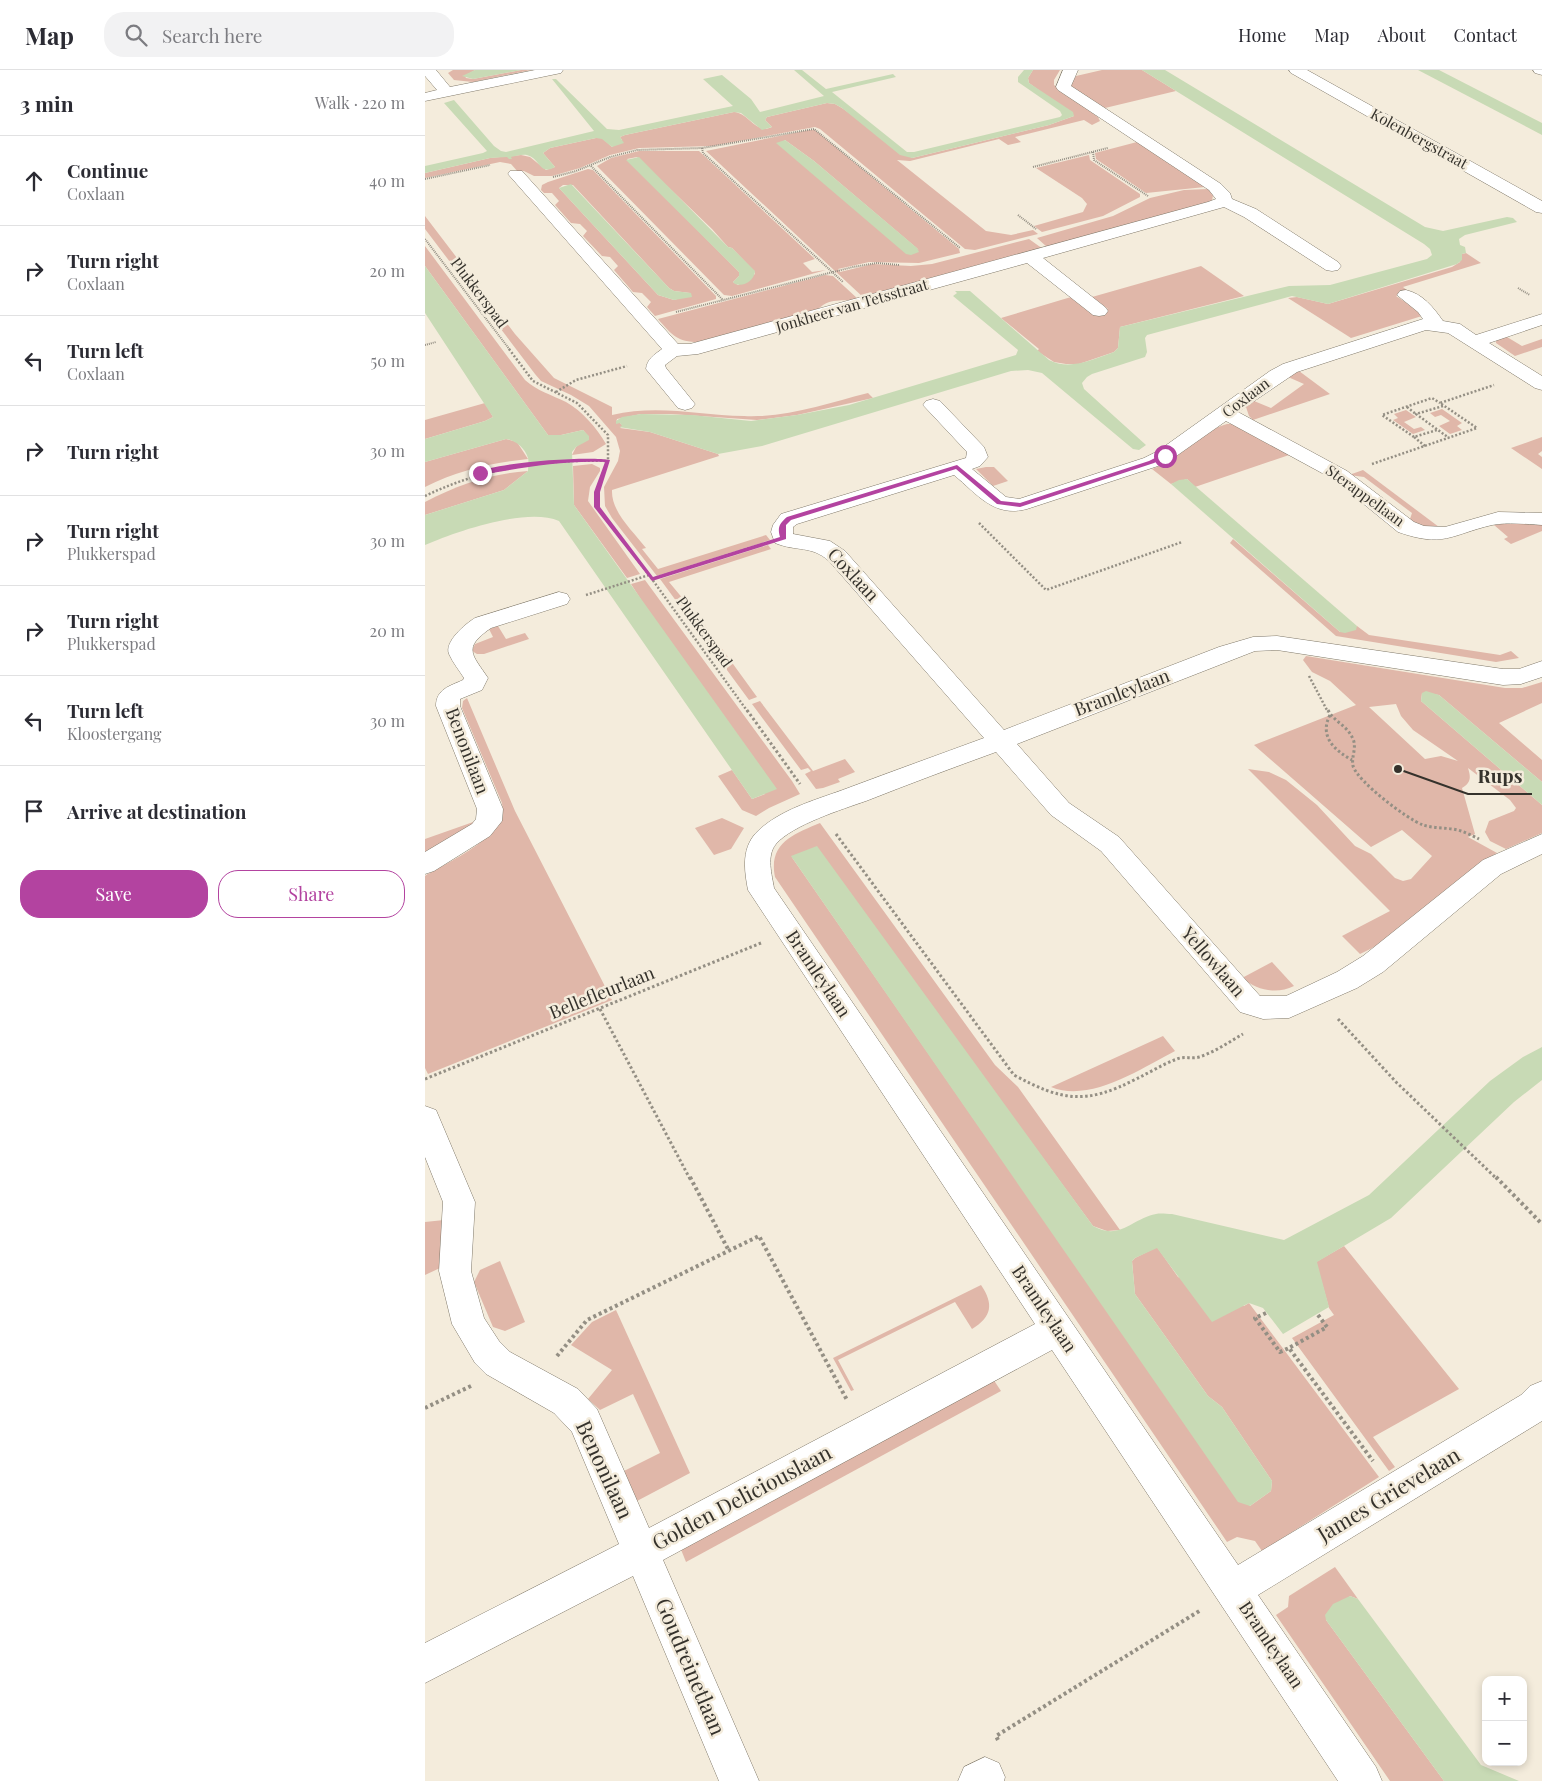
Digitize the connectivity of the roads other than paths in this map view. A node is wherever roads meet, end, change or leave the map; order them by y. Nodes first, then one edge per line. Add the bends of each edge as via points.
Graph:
1 (428, 70) edge
2 (556, 70) edge
3 (1071, 70) edge
4 (1296, 70) edge
5 (446, 92) junction
6 (425, 97) edge
7 (520, 178) road end
8 (1224, 201) junction
9 (1542, 208) edge
10 (1031, 257) junction
11 (1333, 266) dead end
12 (1406, 295) dead end
13 (1099, 311) dead end
14 (1542, 318) edge
15 (1436, 325) junction
16 (1475, 341) junction
17 (673, 350) junction
18 (1534, 379) edge
19 (685, 404) dead end
20 (933, 405) dead end
21 (1226, 413) junction
22 (957, 467) junction
23 (1542, 518) edge
24 (559, 598) dead end
25 (1542, 669) edge
26 (1000, 741) junction
27 (1542, 843) edge
28 (425, 864) edge
29 (425, 1119) edge
30 (1057, 1329) junction
31 (1542, 1397) edge
32 (641, 1552) junction
33 (1233, 1589) junction
34 (425, 1664) edge
35 (739, 1781) edge
36 (1362, 1781) edge

1 - 5 street
2 - 5 street
3 - 8 street via 1063,87 1215,187 1224,196
4 - 9 street, Kolenbergstraat
5 - 6 street
7 - 17 street
8 - 10 street, Jonkheer van Tetsstraat
8 - 11 street via 1250,213
10 - 13 street
10 - 17 street, Jonkheer van Tetsstraat via 705,347
12 - 15 street via 1425,308
14 - 16 street
15 - 16 street, Coxlaan via 1453,328
15 - 21 street, Coxlaan via 1425,324 1290,368
16 - 18 street, Coxlaan
17 - 19 street via 657,363 656,369
20 - 22 street via 977,451 978,456 973,462
21 - 22 street, Coxlaan via 1165,456 1020,505 1000,503
21 - 23 street, Sterappellaan via 1341,475 1418,532 1450,534 1484,520
22 - 26 street, Coxlaan via 789,518 781,531 783,538 790,542 827,546
24 - 28 street, Benonilaan via 483,622 459,646 476,678 474,685 448,698 448,706 490,809 489,821 481,830
25 - 26 street, Bramleylaan via 1521,676 1503,677 1277,643 1253,644
26 - 27 street, Yellowlaan via 1059,810 1109,844 1250,1004 1263,1008 1289,1007 1373,964 1492,867
26 - 30 street, Bramleylaan via 786,824 767,838 759,851 757,864 761,890
29 - 32 street, Benonilaan via 459,1202 455,1271 469,1324 498,1363 566,1401 585,1421
30 - 32 street, Golden Deliciouslaan
30 - 33 street, Bramleylaan
31 - 33 street, James Grievelaan via 1533,1407
32 - 34 street, Golden Deliciouslaan
32 - 35 street, Goudreinetlaan
33 - 36 street, Bramleylaan

